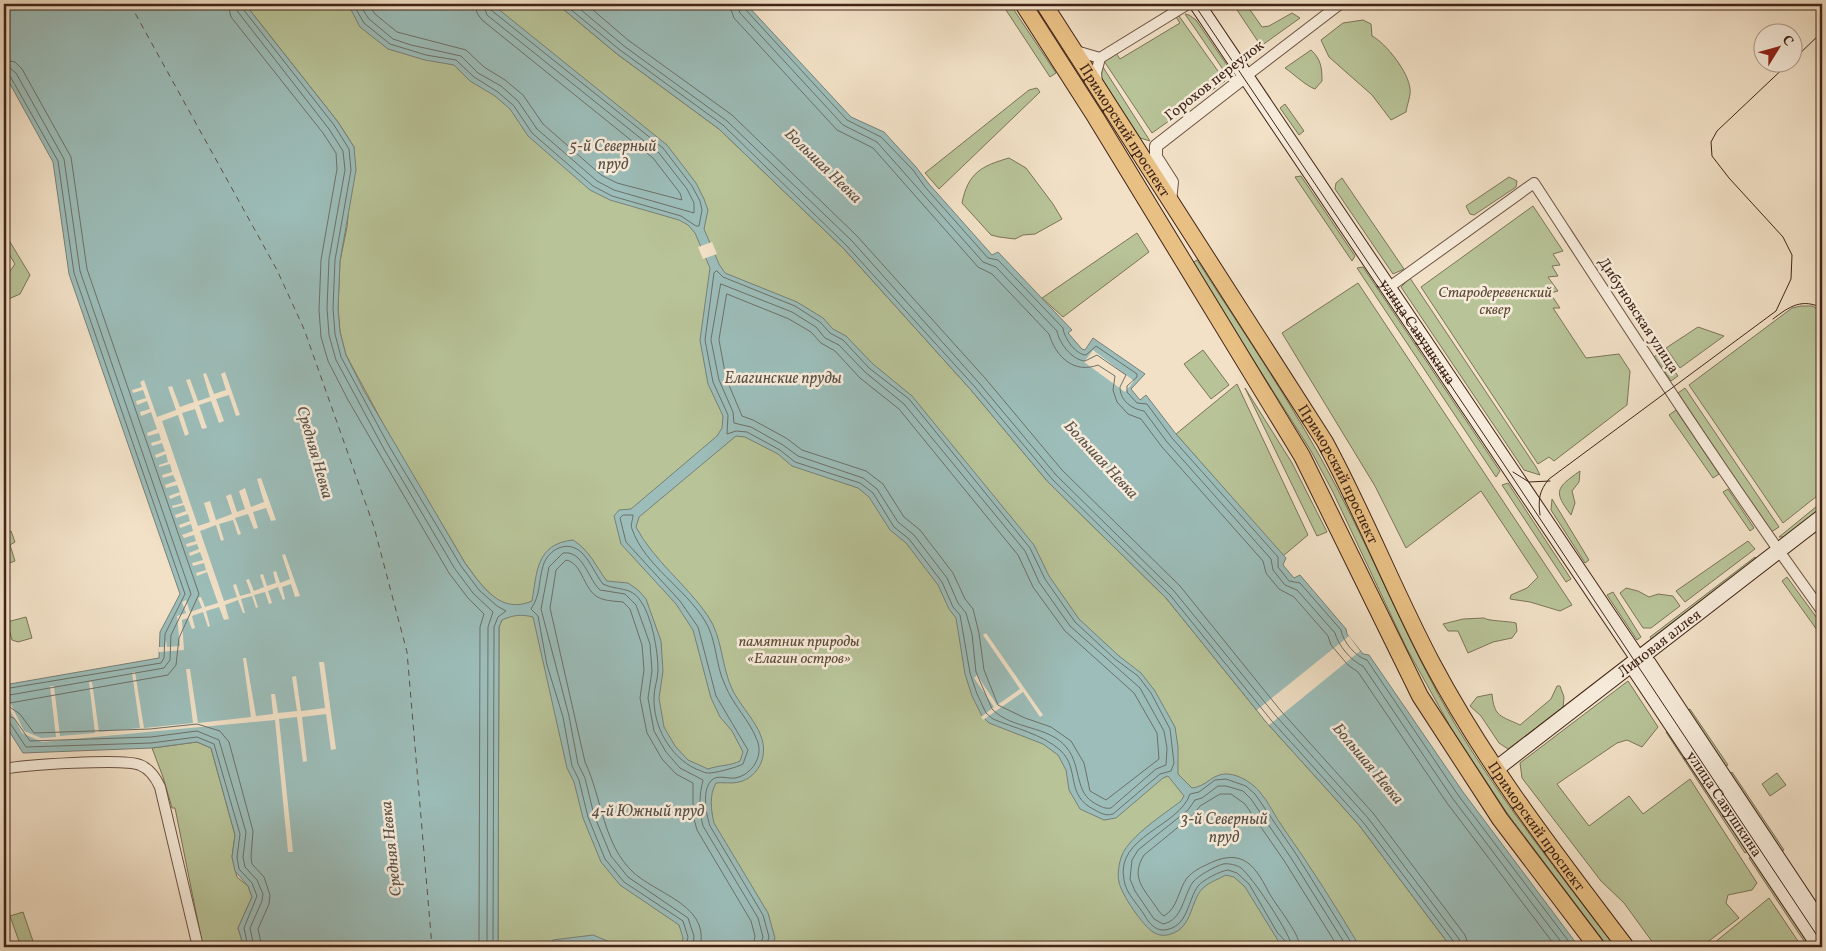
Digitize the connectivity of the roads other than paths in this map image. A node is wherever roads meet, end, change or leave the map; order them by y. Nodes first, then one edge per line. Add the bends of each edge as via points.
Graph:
1 (1023, 4) edge
2 (1044, 4) edge
3 (1188, 4) edge
4 (1197, 4) edge
5 (1340, 4) edge
6 (1074, 50) junction
7 (1100, 58) junction
8 (1246, 76) junction
9 (1097, 87) junction
10 (1170, 201) junction
11 (1388, 288) junction
12 (1822, 517) edge
13 (1779, 552) junction
14 (1822, 611) edge
15 (1639, 660) junction
16 (4, 769) edge
17 (1496, 769) junction
18 (1822, 925) edge
19 (198, 947) edge
20 (1597, 947) edge
21 (1626, 947) edge
22 (1820, 947) edge

1 - 20 main road, Приморский проспект via 1302,456 1424,704 1500,818
2 - 6 main road, Приморский проспект
3 - 7 street
4 - 8 main road, улица Савушкина
5 - 8 street, Горохов переулок
6 - 7 street
6 - 9 main road, Приморский проспект
7 - 9 street
8 - 10 street, Горохов переулок via 1156,146 1156,157 1172,182
8 - 11 main road, улица Савушкина
9 - 10 main road, Приморский проспект
10 - 17 main road, Приморский проспект via 1325,442 1433,663
11 - 13 street, Дибуновская улица via 1534,183
11 - 15 main road, улица Савушкина
12 - 13 main road, Липовая аллея
13 - 14 street, Дибуновская улица
13 - 15 main road, Липовая аллея
15 - 17 main road, Липовая аллея
15 - 18 main road, улица Савушкина via 1648,663
15 - 22 main road, улица Савушкина via 1636,671
16 - 19 street via 120,762 140,765 149,771 160,788
17 - 21 main road, Приморский проспект via 1518,804

